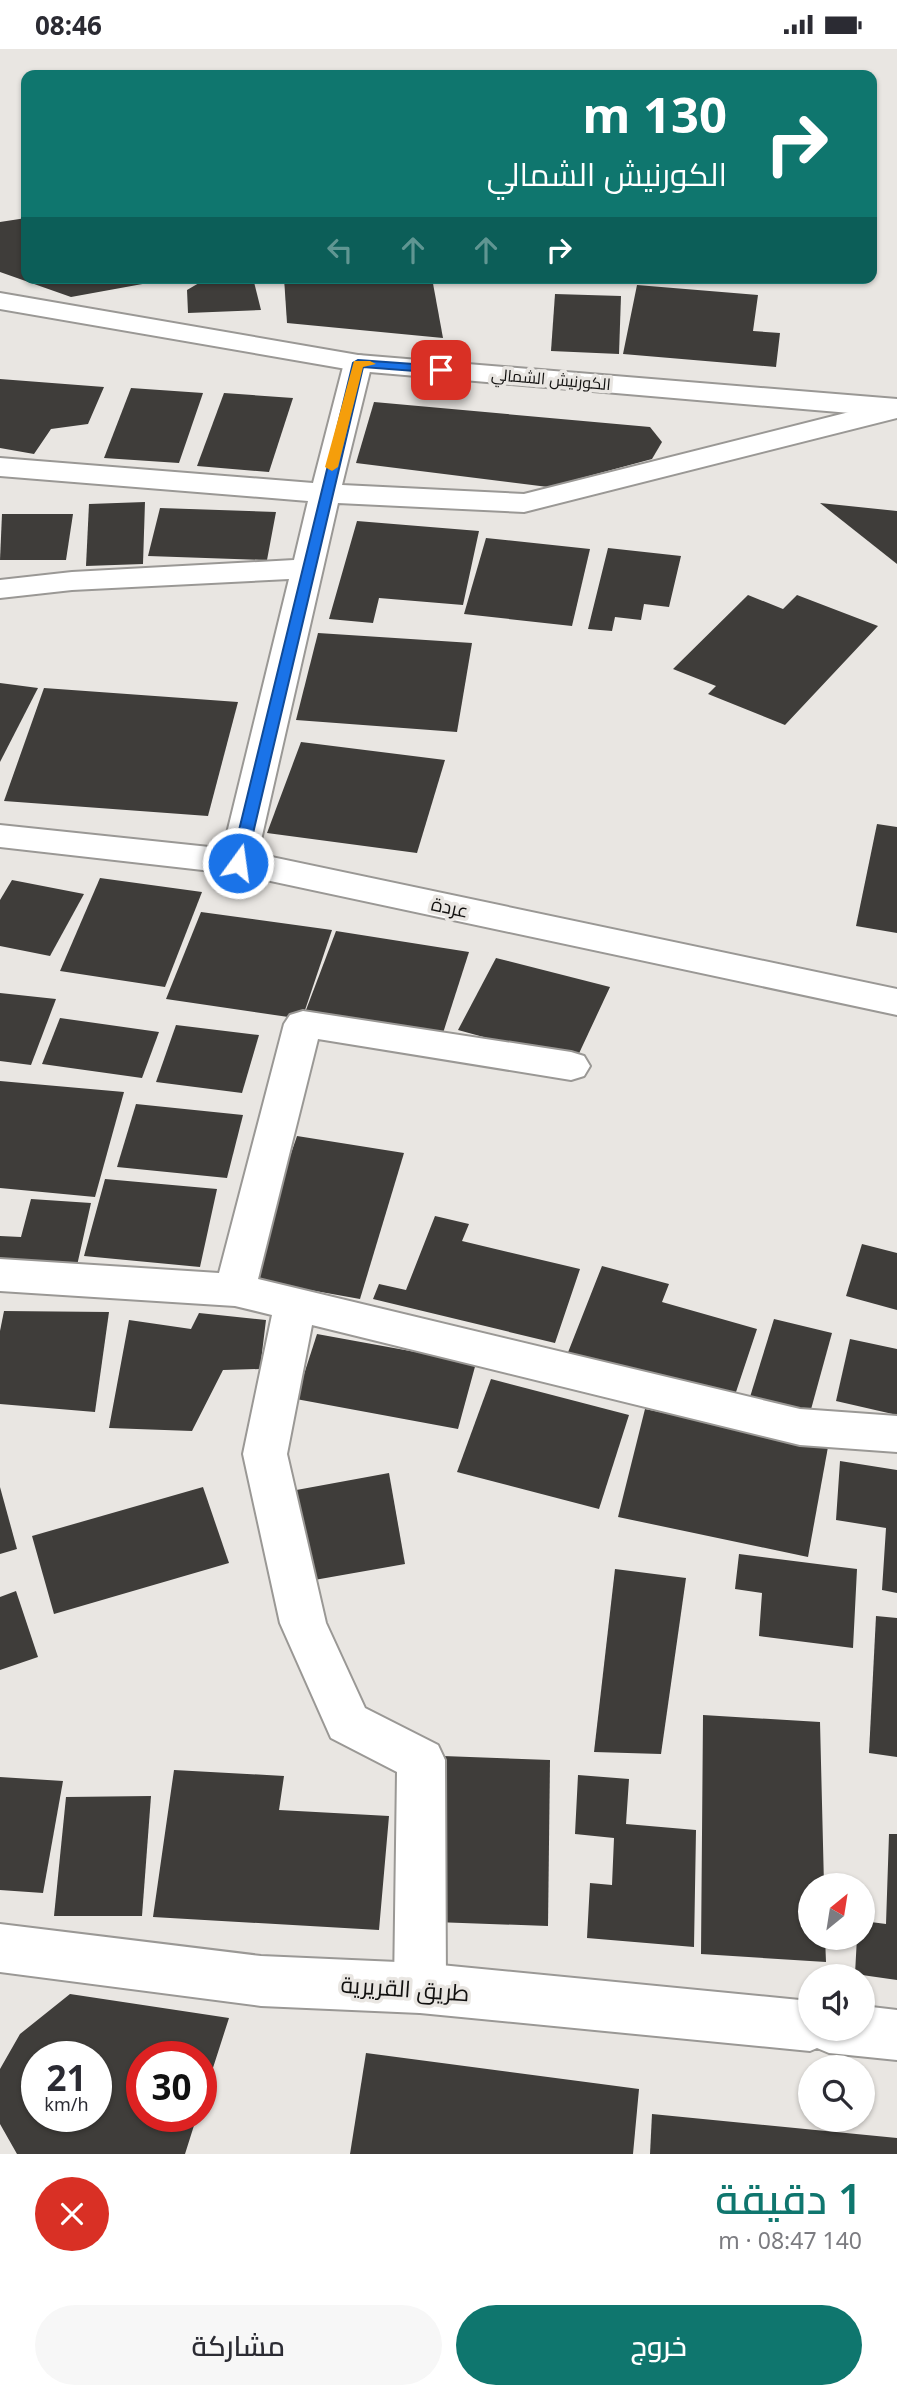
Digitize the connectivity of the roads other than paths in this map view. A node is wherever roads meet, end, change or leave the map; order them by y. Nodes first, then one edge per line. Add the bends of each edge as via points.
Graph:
1 (0, 301) edge
2 (358, 363) junction
3 (897, 408) edge
4 (0, 467) edge
5 (325, 493) junction
6 (309, 569) junction
7 (0, 589) edge
8 (0, 836) edge
9 (238, 863) junction
10 (897, 1002) edge
11 (571, 1066) dead end
12 (0, 1275) edge
13 (235, 1290) junction
14 (295, 1304) junction
15 (897, 1434) edge
16 (0, 1948) edge
17 (420, 1988) junction
18 (798, 2025) edge
19 (875, 2033) edge
20 (897, 2035) edge

1 - 2 street, الكورنيش الشمالي
2 - 3 street, الكورنيش الشمالي
2 - 5 street
3 - 5 street via 524,503
4 - 5 street
5 - 6 street
6 - 7 street
6 - 9 street
8 - 9 street, عردة
9 - 10 street, عردة
11 - 13 street via 303,1024
12 - 13 street
13 - 14 street
14 - 15 street via 800,1427
14 - 17 street via 265,1454 303,1623 348,1723 421,1760
16 - 17 street, طريق القريرية via 261,1981
17 - 18 street, طريق القريرية
19 - 20 street

